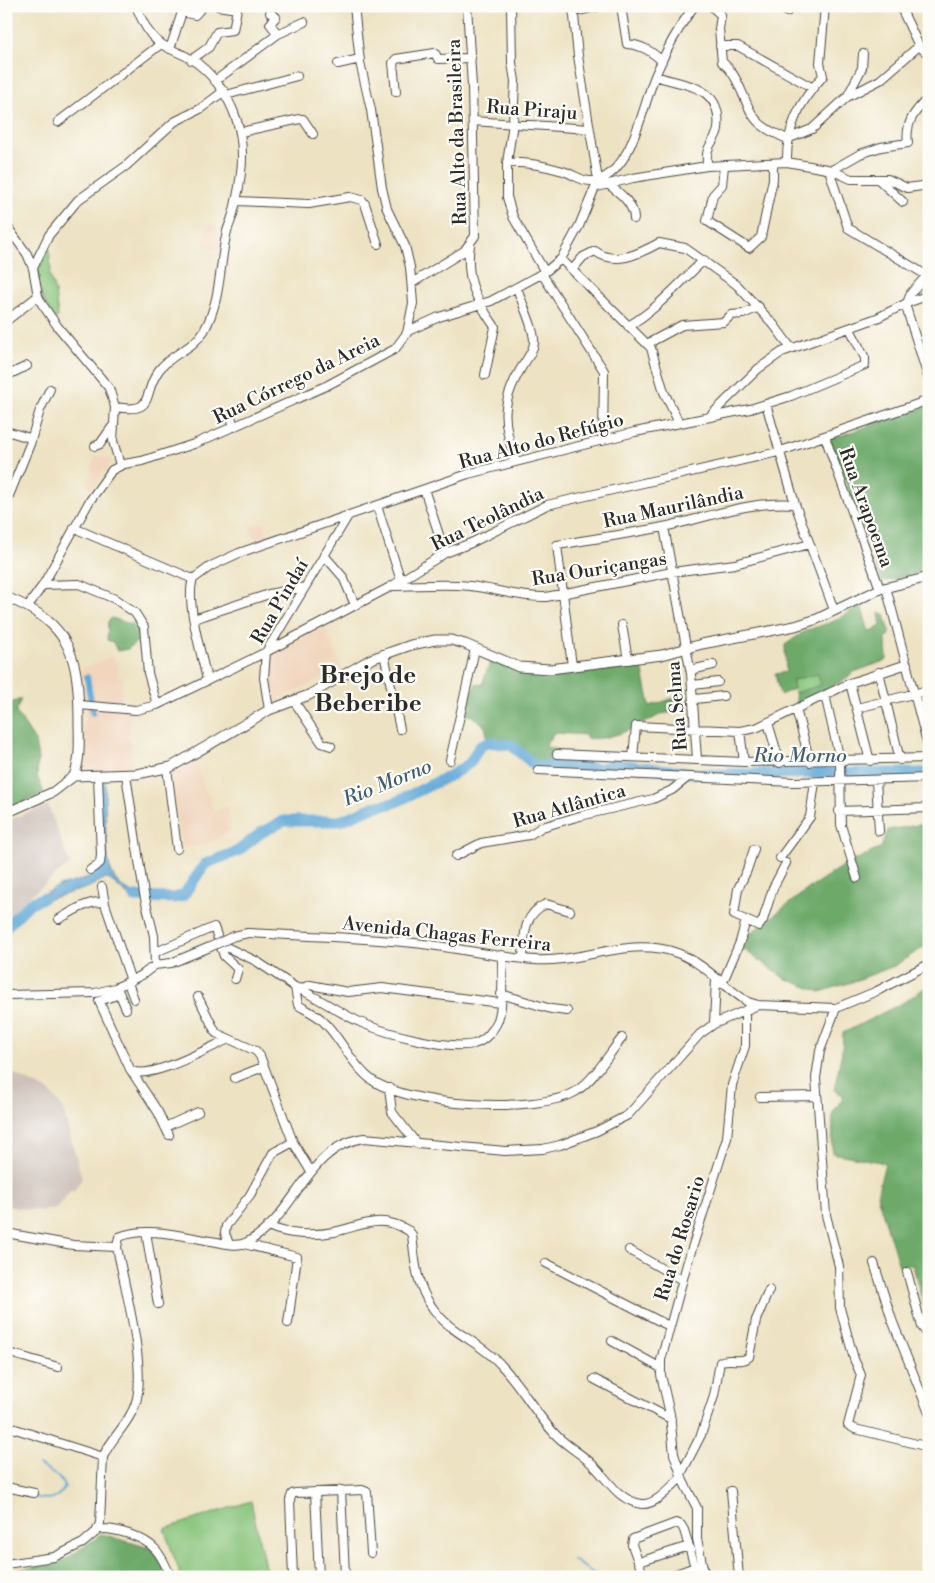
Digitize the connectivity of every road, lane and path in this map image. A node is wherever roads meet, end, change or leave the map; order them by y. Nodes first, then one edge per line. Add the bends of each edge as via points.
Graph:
1 (136, 6) edge
2 (203, 6) edge
3 (218, 6) edge
4 (272, 6) edge
5 (354, 6) edge
6 (467, 6) edge
7 (510, 6) edge
8 (600, 6) edge
9 (621, 6) edge
10 (694, 6) edge
11 (710, 6) edge
12 (825, 6) edge
13 (900, 6) edge
14 (573, 9) edge
15 (304, 22) dead end
16 (278, 34) junction
17 (161, 44) junction
18 (720, 46) junction
19 (919, 46) junction
20 (170, 49) junction
21 (863, 54) dead end
22 (929, 55) edge
23 (470, 58) junction
24 (360, 59) junction
25 (191, 60) junction
26 (662, 61) junction
27 (338, 64) dead end
28 (297, 76) dead end
29 (655, 76) junction
30 (215, 81) junction
31 (813, 88) junction
32 (396, 92) dead end
33 (225, 93) junction
34 (847, 97) junction
35 (929, 97) edge
36 (473, 121) junction
37 (58, 122) dead end
38 (513, 123) junction
39 (588, 129) junction
40 (240, 132) junction
41 (313, 134) dead end
42 (787, 139) junction
43 (787, 162) junction
44 (507, 164) junction
45 (773, 164) junction
46 (707, 166) junction
47 (724, 166) junction
48 (830, 170) junction
49 (878, 179) junction
50 (597, 183) junction
51 (609, 185) junction
52 (929, 185) edge
53 (236, 201) junction
54 (903, 202) dead end
55 (634, 219) dead end
56 (6, 224) edge
57 (378, 244) dead end
58 (470, 245) junction
59 (561, 259) junction
60 (704, 260) junction
61 (33, 268) junction
62 (572, 270) junction
63 (544, 273) junction
64 (928, 274) edge
65 (412, 283) junction
66 (517, 288) junction
67 (929, 295) edge
68 (38, 296) junction
69 (906, 304) junction
70 (480, 305) junction
71 (759, 307) junction
72 (6, 320) edge
73 (628, 326) junction
74 (850, 329) junction
75 (408, 331) junction
76 (647, 344) junction
77 (791, 348) junction
78 (27, 366) dead end
79 (485, 375) dead end
80 (6, 376) edge
81 (929, 380) edge
82 (50, 389) dead end
83 (929, 400) edge
84 (766, 404) junction
85 (115, 407) junction
86 (231, 417) dead end
87 (709, 417) junction
88 (679, 423) junction
89 (112, 427) junction
90 (234, 427) junction
91 (6, 431) edge
92 (825, 437) junction
93 (30, 438) junction
94 (603, 442) junction
95 (95, 446) dead end
96 (778, 452) junction
97 (515, 461) junction
98 (120, 465) junction
99 (10, 483) edge
100 (424, 490) junction
101 (6, 503) edge
102 (795, 504) junction
103 (377, 506) junction
104 (348, 516) junction
105 (664, 527) junction
106 (74, 528) junction
107 (810, 544) junction
108 (446, 553) junction
109 (324, 555) junction
110 (672, 572) junction
111 (929, 577) edge
112 (192, 581) junction
113 (402, 583) junction
114 (43, 585) junction
115 (305, 587) junction
116 (883, 588) junction
117 (562, 593) junction
118 (6, 597) edge
119 (355, 605) junction
120 (28, 606) junction
121 (834, 610) junction
122 (194, 619) junction
123 (622, 625) dead end
124 (475, 649) junction
125 (687, 650) junction
126 (266, 652) junction
127 (384, 654) junction
128 (628, 660) junction
129 (907, 664) junction
130 (713, 665) dead end
131 (572, 666) junction
132 (691, 670) junction
133 (879, 672) junction
134 (207, 680) junction
135 (718, 682) dead end
136 (850, 683) junction
137 (693, 685) junction
138 (929, 690) edge
139 (914, 693) junction
140 (825, 695) junction
141 (723, 696) dead end
142 (695, 699) junction
143 (886, 700) junction
144 (294, 701) junction
145 (80, 705) junction
146 (157, 705) junction
147 (857, 708) junction
148 (796, 709) junction
149 (269, 710) junction
150 (768, 723) junction
151 (696, 727) junction
152 (400, 729) dead end
153 (740, 730) junction
154 (331, 746) dead end
155 (929, 750) edge
156 (558, 754) dead end
157 (633, 756) junction
158 (929, 758) edge
159 (697, 759) junction
160 (450, 760) dead end
161 (900, 760) junction
162 (870, 761) junction
163 (744, 762) junction
164 (780, 762) junction
165 (810, 762) junction
166 (839, 762) junction
167 (167, 768) junction
168 (538, 770) dead end
169 (126, 775) junction
170 (74, 776) junction
171 (98, 776) junction
172 (687, 778) junction
173 (929, 778) edge
174 (876, 780) junction
175 (839, 781) junction
176 (815, 782) junction
177 (929, 808) edge
178 (877, 811) junction
179 (839, 812) junction
180 (6, 813) edge
181 (879, 831) dead end
182 (177, 849) dead end
183 (754, 849) dead end
184 (456, 856) dead end
185 (90, 870) dead end
186 (857, 878) dead end
187 (102, 887) dead end
188 (105, 904) junction
189 (570, 911) dead end
190 (59, 919) dead end
191 (746, 920) junction
192 (222, 945) junction
193 (156, 952) junction
194 (502, 955) junction
195 (523, 958) junction
196 (929, 964) edge
197 (155, 965) junction
198 (235, 980) dead end
199 (719, 981) junction
200 (129, 982) junction
201 (298, 988) junction
202 (118, 990) junction
203 (501, 994) junction
204 (6, 995) edge
205 (198, 997) dead end
206 (134, 999) dead end
207 (500, 1003) junction
208 (758, 1005) junction
209 (836, 1008) junction
210 (126, 1009) dead end
211 (745, 1010) junction
212 (566, 1011) dead end
213 (714, 1024) junction
214 (622, 1038) dead end
215 (228, 1039) junction
216 (263, 1066) junction
217 (130, 1069) junction
218 (235, 1078) dead end
219 (389, 1088) junction
220 (817, 1096) junction
221 (760, 1097) dead end
222 (198, 1112) dead end
223 (165, 1127) junction
224 (169, 1135) dead end
225 (293, 1142) junction
226 (417, 1144) junction
227 (311, 1172) junction
228 (268, 1226) junction
229 (146, 1232) junction
230 (6, 1233) edge
231 (229, 1244) junction
232 (244, 1244) junction
233 (117, 1247) junction
234 (629, 1250) dead end
235 (546, 1263) dead end
236 (874, 1263) dead end
237 (907, 1272) dead end
238 (682, 1280) junction
239 (769, 1290) dead end
240 (158, 1304) dead end
241 (288, 1323) dead end
242 (670, 1326) junction
243 (929, 1336) edge
244 (612, 1341) dead end
245 (6, 1352) edge
246 (58, 1367) dead end
247 (661, 1368) junction
248 (594, 1379) dead end
249 (929, 1413) edge
250 (671, 1419) junction
251 (6, 1426) edge
252 (929, 1446) edge
253 (104, 1457) junction
254 (681, 1476) junction
255 (6, 1487) edge
256 (342, 1490) junction
257 (731, 1491) dead end
258 (315, 1492) junction
259 (34, 1493) dead end
260 (102, 1527) junction
261 (688, 1546) junction
262 (371, 1553) dead end
263 (639, 1562) junction
264 (6, 1564) edge
265 (695, 1567) junction
266 (345, 1575) dead end
267 (172, 1577) edge
268 (293, 1577) edge
269 (319, 1577) edge
270 (644, 1577) edge
271 (668, 1577) edge
272 (698, 1577) edge
273 (705, 1577) edge
274 (739, 1577) edge

1 - 17 street via 152,36
2 - 20 street via 196,15 182,12
3 - 25 street via 237,9 233,30 217,32 209,47
4 - 16 street via 270,13 276,17 270,24
5 - 24 street, Rua Córrego da Areia
6 - 23 street, Rua Alto da Brasileira
7 - 38 street via 515,81
8 - 14 street
9 - 26 street via 627,44 651,51
10 - 26 street
11 - 18 street via 721,15
12 - 31 street via 820,64 824,76
13 - 19 street
14 - 39 street
15 - 16 street
16 - 30 street
17 - 20 street
17 - 37 street
18 - 31 street via 738,46
18 - 42 street via 722,62 739,81 754,116 762,126
19 - 22 street
19 - 34 street via 880,80
20 - 25 street
21 - 34 street via 862,68
23 - 32 street via 438,59 434,53 396,59 393,63
23 - 36 street, Rua Alto da Brasileira
24 - 27 street
24 - 65 street, Rua Córrego da Areia via 374,125 382,188 387,209 405,246
25 - 30 street
26 - 29 street
28 - 33 street
29 - 46 street via 694,86 710,96 717,113 718,130 707,151
29 - 50 street via 626,153 618,167
30 - 33 street
31 - 42 street
33 - 40 street
33 - 61 street via 174,122 126,166 78,200 49,235
34 - 42 street via 812,129
35 - 48 street via 911,117 908,143 874,149
36 - 38 street, Rua Piraju
36 - 58 street, Rua Alto da Brasileira via 475,230
38 - 39 street, Rua Piraju
38 - 44 street
39 - 50 street
40 - 41 street via 303,119
40 - 53 street via 242,163
42 - 43 street
43 - 45 street
43 - 48 street
44 - 50 street via 562,171
44 - 63 street via 509,208
45 - 47 street
45 - 47 street via 761,237 750,248 707,221 713,195 722,185
46 - 47 street
46 - 51 street
48 - 49 street via 851,179
48 - 64 street via 848,228
49 - 52 street via 888,179 907,188
49 - 54 street
50 - 51 street
50 - 59 street
51 - 55 street via 626,200
53 - 57 street via 309,204 354,198 365,204
53 - 85 street via 228,228 218,294 200,337 160,368 143,405 134,410
56 - 61 street via 23,246
58 - 65 street, Rua Alto da Brasileira
58 - 70 street via 467,266
59 - 62 street
59 - 63 street
60 - 62 street via 685,248 659,243 625,258 602,257 595,251 583,257
60 - 71 street
60 - 73 street via 661,304
61 - 68 street
62 - 73 street
63 - 66 street
63 - 94 street via 604,371
64 - 69 street
65 - 75 street, Rua Córrego da Areia via 413,303
66 - 70 street
66 - 97 street via 534,344 515,378 504,407
67 - 69 street
68 - 72 street
68 - 85 street via 58,327 109,388
69 - 74 street
69 - 81 street
70 - 75 street via 439,317
70 - 79 street via 495,327
71 - 76 street via 731,315 724,322 682,325
71 - 77 street
73 - 76 street
74 - 77 street
74 - 84 street, Rua Alto do Refúgio via 865,366
75 - 90 street, Rua Córrego da Areia via 395,349 379,358 326,386
76 - 88 street
77 - 87 street via 758,369
78 - 80 street
82 - 93 street
83 - 92 street, Rua Teolândia
84 - 87 street, Rua Alto do Refúgio
84 - 96 street
85 - 89 street
86 - 90 street
87 - 88 street, Rua Alto do Refúgio
88 - 94 street, Rua Alto do Refúgio
89 - 95 street
89 - 98 street
90 - 98 street, Rua Córrego da Areia via 194,444
91 - 93 street
92 - 96 street, Rua Teolândia
92 - 116 street, Rua Arapoema
93 - 99 street
94 - 97 street, Rua Alto do Refúgio
96 - 102 street
96 - 108 street, Rua Teolândia via 546,505
97 - 100 street, Rua Alto do Refúgio
98 - 106 street, Rua Córrego da Areia via 101,482
99 - 101 street
100 - 103 street, Rua Alto do Refúgio
100 - 108 street
102 - 105 street, Rua Maurilândia via 750,506
102 - 107 street
103 - 104 street, Rua Alto do Refúgio
103 - 113 street
104 - 109 street, Rua Pindaí
104 - 112 street, Rua Alto do Refúgio via 239,553 211,566
105 - 110 street, Rua Selma
105 - 117 street, Rua Maurilândia via 557,545
106 - 112 street
106 - 114 street, Rua Córrego da Areia
107 - 110 street, Rua Ouriçangas via 736,564
107 - 121 street
108 - 113 street, Rua Teolândia
109 - 115 street, Rua Pindaí
109 - 119 street via 343,577
110 - 117 street, Rua Ouriçangas
110 - 125 street, Rua Selma
111 - 116 main road
112 - 122 street
113 - 117 street, Rua Ouriçangas via 470,586 531,597
113 - 119 street, Rua Ouriçangas
114 - 120 street, Rua Córrego da Areia
114 - 146 street via 80,584 115,599 135,613 144,628 148,673
115 - 122 street via 270,594
115 - 126 street, Rua Pindaí
116 - 121 main road
116 - 129 street, Rua Arapoema
117 - 131 street
118 - 120 main road
119 - 126 street
120 - 145 main road via 48,620 69,648 77,670
121 - 125 main road via 795,626 702,644
122 - 134 street
123 - 128 street
124 - 127 main road via 462,642 435,640
124 - 131 main road via 519,667
124 - 160 street
125 - 128 main road
125 - 132 street, Rua Selma
126 - 134 street
126 - 149 street, Rua Pindaí via 264,678
127 - 144 main road
127 - 152 street
128 - 131 main road
129 - 133 street
129 - 139 street, Rua Arapoema
130 - 132 street
132 - 137 street, Rua Selma
133 - 136 street
133 - 143 street
134 - 146 street
135 - 137 street
136 - 140 street
136 - 147 street
137 - 142 street, Rua Selma
138 - 139 street
139 - 143 street
139 - 155 street, Rua Arapoema
140 - 148 street
140 - 166 street
141 - 142 street
142 - 151 street, Rua Selma
143 - 147 street
143 - 161 street
144 - 149 main road
144 - 154 street via 322,743
145 - 146 street via 136,710
145 - 170 main road via 79,755
147 - 162 street
148 - 150 street
148 - 165 street
149 - 167 main road
150 - 153 street
150 - 164 street
151 - 153 street
151 - 157 street via 636,726
151 - 159 street, Rua Selma
153 - 163 street
156 - 157 street
157 - 159 street
158 - 161 street
159 - 163 street
161 - 162 street
162 - 166 street
163 - 164 street
164 - 165 street
165 - 166 street
166 - 175 street
167 - 169 main road
167 - 182 street
168 - 172 street
169 - 171 main road
169 - 193 street
170 - 171 main road
170 - 180 main road via 53,792
171 - 185 street via 102,855 100,863
172 - 176 street
172 - 184 street, Rua Atlântica via 654,799 580,816 542,827 529,835 480,843
173 - 174 street
174 - 175 street
174 - 178 street
175 - 176 street
175 - 179 street
176 - 191 street via 810,817 783,861 763,920 759,926
177 - 178 street
178 - 179 street
178 - 181 street
179 - 186 street
183 - 191 street via 738,889 734,915
187 - 188 street
188 - 190 street via 93,903
188 - 200 street
189 - 195 street via 546,904 531,914 524,935
191 - 199 street via 740,942
192 - 193 street via 214,927
192 - 198 street via 224,956 238,969
192 - 201 street via 256,961
193 - 197 street
194 - 195 street, Avenida Chagas Ferreira
194 - 197 street, Avenida Chagas Ferreira, bridge via 415,943 248,933 171,963
194 - 203 street
195 - 199 street, Avenida Chagas Ferreira via 557,960 620,948 650,948 678,953
196 - 209 street, Avenida Chagas Ferreira
197 - 200 street, Avenida Chagas Ferreira
199 - 208 street, Avenida Chagas Ferreira via 748,1002
199 - 213 street
200 - 202 street, Avenida Chagas Ferreira
200 - 206 street
201 - 207 street via 310,985 348,992 382,988
201 - 207 street via 361,1023 386,1032 457,1045 474,1044 489,1034 498,1020
201 - 219 street via 298,1005 324,1021 369,1078
202 - 204 street, Avenida Chagas Ferreira
202 - 210 street
202 - 217 street via 99,1001
203 - 207 street
203 - 212 street
205 - 215 street via 216,1033
208 - 209 street, Avenida Chagas Ferreira
208 - 211 street
209 - 220 street via 818,1061
211 - 213 street
211 - 238 street, Rua do Rosario via 746,1035 732,1085 727,1138
213 - 226 street via 686,1048 628,1115 560,1146 524,1151
214 - 219 street via 585,1084 573,1093 552,1100 471,1105 423,1100
215 - 216 street via 256,1051
215 - 217 street via 163,1068 140,1074
216 - 218 street
216 - 225 street
217 - 223 street
219 - 226 street via 392,1112
220 - 221 street
220 - 252 street via 827,1221 839,1266 842,1315 861,1375 848,1425
222 - 223 street
223 - 224 street
225 - 227 street
225 - 231 street via 275,1150 250,1195 226,1226
226 - 227 street via 364,1138 354,1140 328,1154
227 - 228 street
228 - 232 street
228 - 254 street via 283,1232 308,1234 335,1232 379,1221 404,1227 412,1235 416,1270 431,1307 452,1328 502,1365 553,1432 592,1464 615,1490 632,1501 645,1504 659,1498
229 - 231 street
229 - 233 street via 120,1237
229 - 240 street
230 - 233 street via 73,1245
231 - 232 street
232 - 241 street via 297,1257
233 - 253 street via 135,1347 138,1392 132,1413
234 - 238 street
235 - 242 street
236 - 249 street via 892,1320
237 - 243 street via 922,1327
238 - 242 street, Rua do Rosario
239 - 254 street via 756,1320 749,1357 720,1362 714,1396
242 - 247 street, Rua do Rosario
244 - 247 street
245 - 246 street
247 - 250 street, Rua do Rosario
248 - 250 street
250 - 254 street, Rua do Rosario via 674,1454
251 - 253 street
253 - 260 street
254 - 273 street, Rua do Rosario via 697,1508 697,1539
255 - 259 street
256 - 258 street
256 - 262 street via 365,1490 368,1494
256 - 266 street
257 - 274 street
258 - 268 street via 295,1492 290,1497
258 - 269 street
260 - 264 street via 83,1543 54,1557
260 - 267 street via 151,1543 162,1556
261 - 263 street
261 - 263 street via 679,1524 653,1530 631,1541
261 - 265 street
263 - 270 street
265 - 271 street
265 - 272 street

